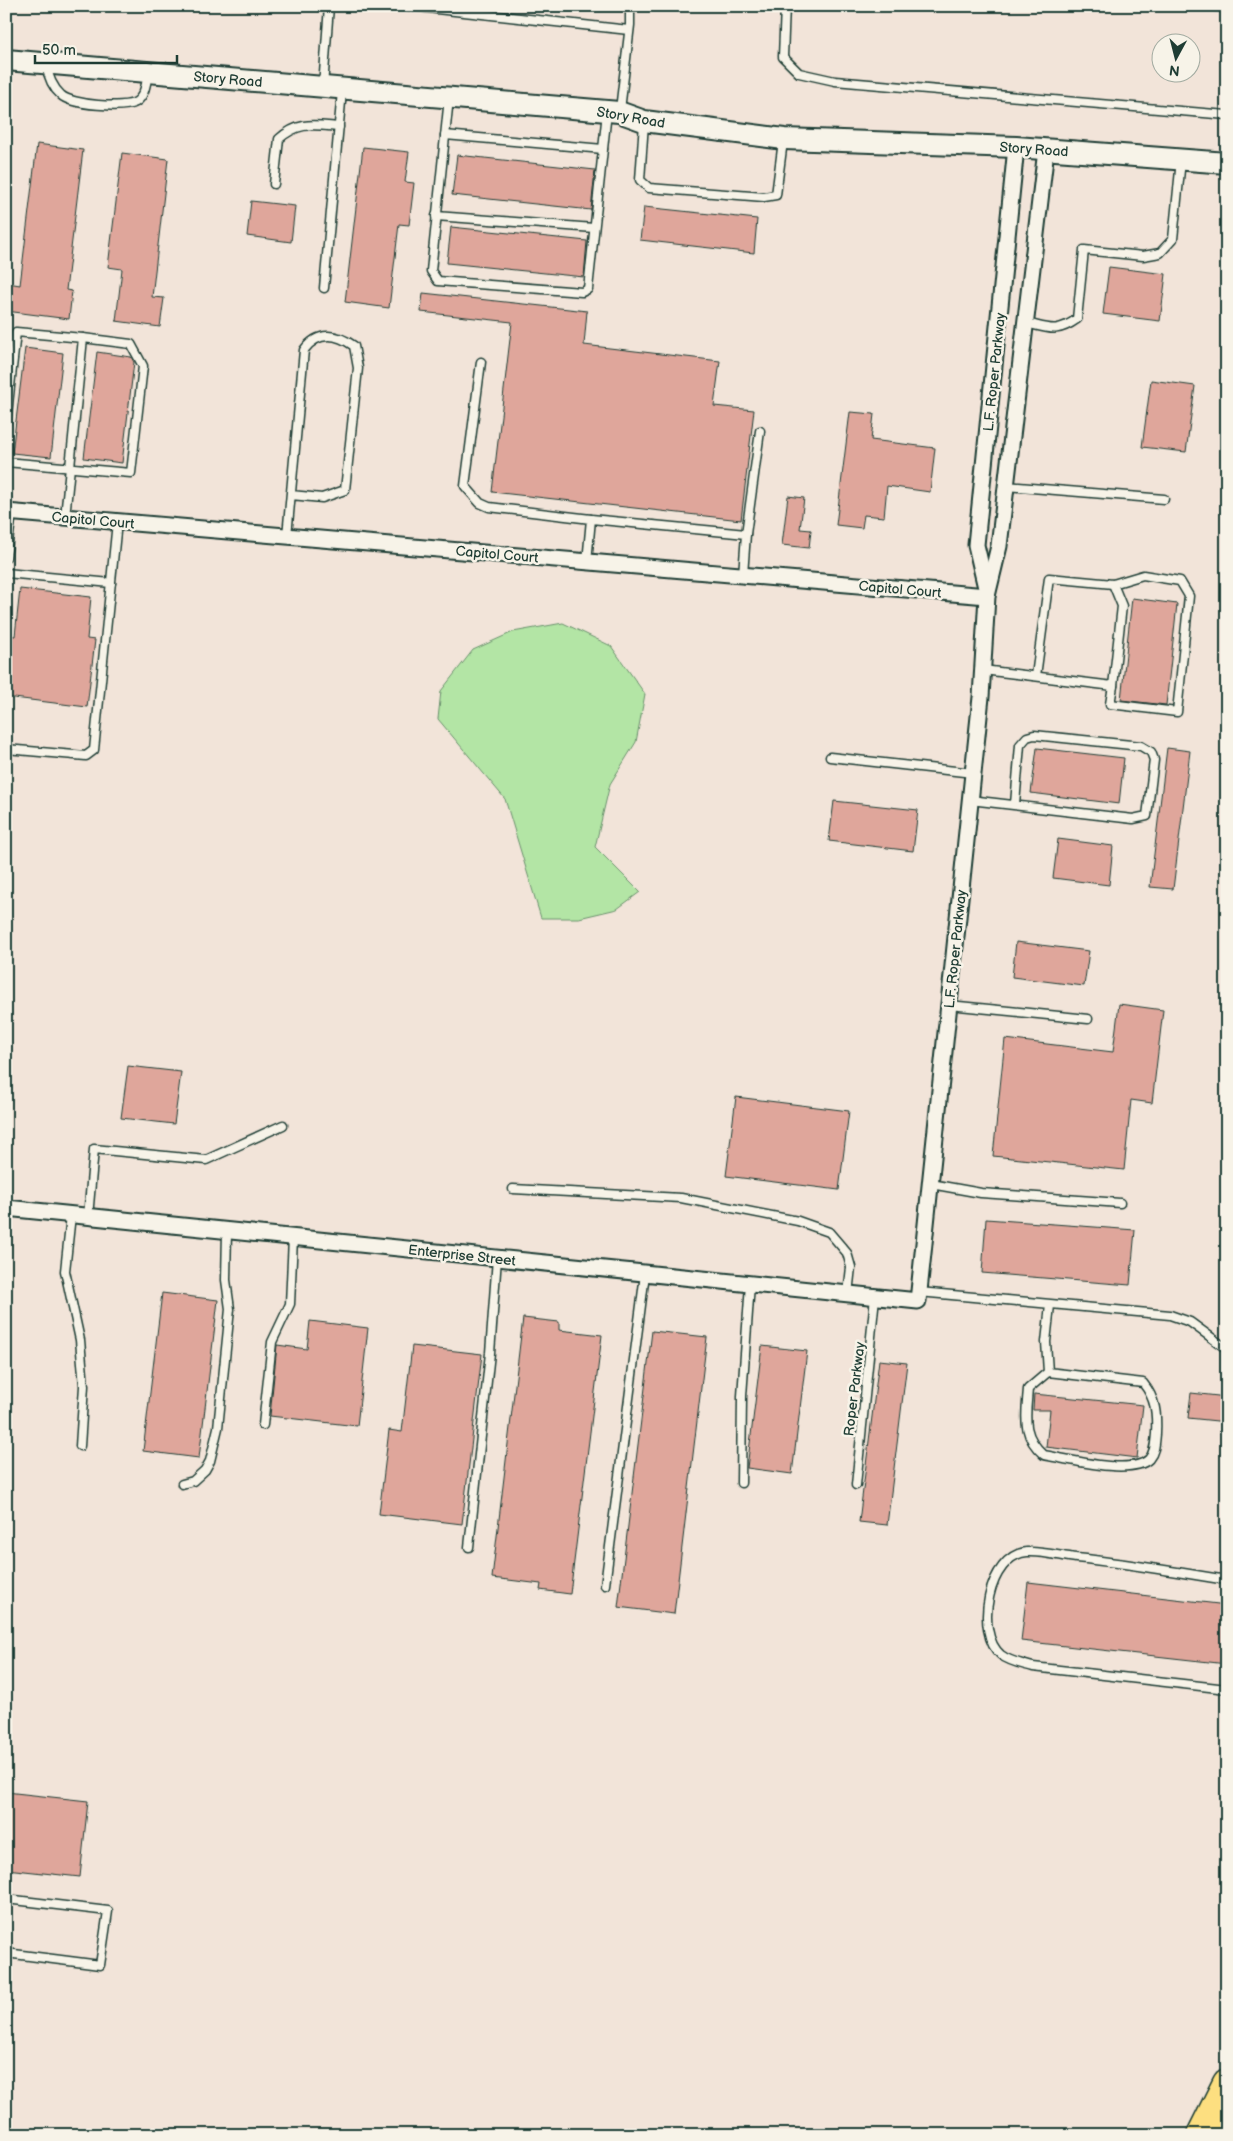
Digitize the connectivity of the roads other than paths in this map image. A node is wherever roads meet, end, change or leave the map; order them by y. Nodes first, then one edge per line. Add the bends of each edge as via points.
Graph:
1 (329, 6) edge
2 (409, 6) edge
3 (630, 6) edge
4 (785, 6) edge
5 (1209, 6) edge
6 (1227, 8) edge
7 (630, 30) junction
8 (6, 60) edge
9 (46, 63) junction
10 (148, 72) junction
11 (333, 88) junction
12 (449, 98) junction
13 (613, 112) junction
14 (1227, 115) edge
15 (644, 120) junction
16 (339, 127) junction
17 (445, 135) junction
18 (784, 139) junction
19 (1016, 147) junction
20 (602, 149) junction
21 (1046, 150) junction
22 (1181, 160) junction
23 (1227, 163) edge
24 (274, 184) dead end
25 (436, 216) junction
26 (594, 228) junction
27 (324, 288) dead end
28 (1026, 323) junction
29 (83, 338) junction
30 (481, 362) dead end
31 (6, 422) edge
32 (760, 432) dead end
33 (6, 462) edge
34 (69, 469) junction
35 (1006, 486) junction
36 (291, 495) junction
37 (1164, 499) dead end
38 (9, 513) edge
39 (64, 517) junction
40 (592, 519) junction
41 (117, 522) junction
42 (746, 534) junction
43 (287, 536) junction
44 (6, 557) edge
45 (587, 562) junction
46 (6, 573) edge
47 (743, 575) junction
48 (111, 583) junction
49 (1113, 584) junction
50 (987, 596) junction
51 (983, 670) junction
52 (1036, 676) junction
53 (1113, 686) junction
54 (6, 749) edge
55 (830, 757) dead end
56 (973, 773) junction
57 (970, 800) junction
58 (1015, 804) junction
59 (949, 1005) junction
60 (1088, 1020) dead end
61 (283, 1125) dead end
62 (931, 1184) junction
63 (513, 1189) dead end
64 (1120, 1202) dead end
65 (6, 1208) edge
66 (71, 1215) junction
67 (88, 1217) junction
68 (228, 1231) junction
69 (293, 1238) junction
70 (497, 1258) junction
71 (645, 1274) junction
72 (750, 1284) junction
73 (848, 1294) junction
74 (875, 1297) junction
75 (919, 1297) junction
76 (1050, 1305) junction
77 (1227, 1349) edge
78 (1048, 1372) junction
79 (263, 1424) dead end
80 (80, 1446) dead end
81 (740, 1483) dead end
82 (182, 1484) dead end
83 (856, 1485) dead end
84 (469, 1546) dead end
85 (1227, 1580) edge
86 (605, 1585) dead end
87 (1227, 1689) edge
88 (6, 1899) edge
89 (6, 1953) edge
90 (1227, 2083) edge
91 (1201, 2135) edge

1 - 11 lane
2 - 7 lane
3 - 7 lane
4 - 14 lane via 783,57 799,72 835,81
5 - 6 lane
7 - 13 lane
8 - 9 street, Story Road
9 - 10 street, Story Road
9 - 10 lane via 53,86 62,97 104,105 128,105 138,101 145,90
10 - 11 street, Story Road
11 - 12 street, Story Road
11 - 16 lane
12 - 13 street, Story Road
12 - 17 lane
13 - 15 street, Story Road
13 - 20 lane
15 - 18 street, Story Road
15 - 18 lane via 640,180 649,188 764,197 776,195
16 - 24 lane via 304,124 289,129 279,139
16 - 27 lane
17 - 20 lane
17 - 25 lane
18 - 19 street, Story Road
19 - 21 street, Story Road
19 - 50 street, L.F. Roper Parkway via 976,545
20 - 26 lane
21 - 22 street, Story Road
21 - 28 street, L.F. Roper Parkway
22 - 23 street, Story Road
22 - 28 lane via 1173,239 1167,246 1160,253 1143,256 1084,250 1077,319 1064,329
25 - 26 lane
25 - 26 lane via 431,271 438,281 582,292 588,289
28 - 35 street, L.F. Roper Parkway
29 - 31 lane via 16,332
29 - 34 lane
29 - 34 lane via 131,344 143,366 131,474
30 - 40 lane via 465,486 480,503 489,507
32 - 42 lane
33 - 34 lane
34 - 39 lane
35 - 37 lane
35 - 50 street, L.F. Roper Parkway via 999,546
36 - 36 lane via 304,350 311,340 324,336 347,341 354,346 358,368 344,490 322,498
36 - 43 lane
38 - 39 street, Capitol Court
38 - 44 lane
39 - 41 street, Capitol Court
40 - 42 lane
40 - 45 lane
41 - 43 street, Capitol Court
41 - 48 lane
42 - 47 lane
43 - 45 street, Capitol Court
45 - 47 street, Capitol Court
46 - 48 lane
47 - 50 street, Capitol Court
48 - 54 lane via 94,750 86,756
49 - 52 lane via 1049,578
49 - 53 lane via 1122,606
49 - 53 lane via 1143,575 1180,581 1189,596 1177,712 1110,704
50 - 51 street, L.F. Roper Parkway
51 - 52 lane
51 - 56 street, L.F. Roper Parkway
52 - 53 lane
55 - 56 lane
56 - 57 street, L.F. Roper Parkway
57 - 58 lane
57 - 59 street, L.F. Roper Parkway
58 - 58 lane via 1133,818 1146,816 1154,760 1151,752 1141,746 1034,735 1027,737 1020,745
59 - 60 lane
59 - 62 street, L.F. Roper Parkway
61 - 67 lane via 206,1160 94,1149
62 - 64 lane via 981,1193
62 - 75 street, L.F. Roper Parkway
63 - 73 lane via 681,1198 798,1221 829,1232 847,1253 851,1267
65 - 66 street, Enterprise Street
66 - 67 street, Enterprise Street
66 - 80 lane via 65,1271 80,1340 83,1376
67 - 68 street, Enterprise Street
68 - 69 street, Enterprise Street
68 - 82 lane via 226,1280 230,1308 218,1428 210,1460 204,1470 193,1481
69 - 70 street, Enterprise Street
69 - 79 lane via 290,1304 272,1342
70 - 71 street, Enterprise Street
70 - 84 lane
71 - 72 street, Enterprise Street
71 - 86 lane
72 - 73 street, Enterprise Street
72 - 81 lane
73 - 74 street, Enterprise Street
74 - 75 street, Enterprise Street
74 - 83 lane, Roper Parkway
75 - 76 lane
76 - 77 lane via 1170,1315 1190,1322
76 - 78 lane via 1046,1342
78 - 78 lane via 1143,1383 1155,1404 1157,1422 1154,1451 1148,1460 1138,1466 1124,1468 1044,1455 1027,1433 1028,1389
85 - 87 lane via 1121,1562 1026,1552 1010,1557 997,1574 987,1614 987,1629 989,1640 1001,1655 1034,1667
88 - 89 lane via 108,1911 100,1964
90 - 91 highway

